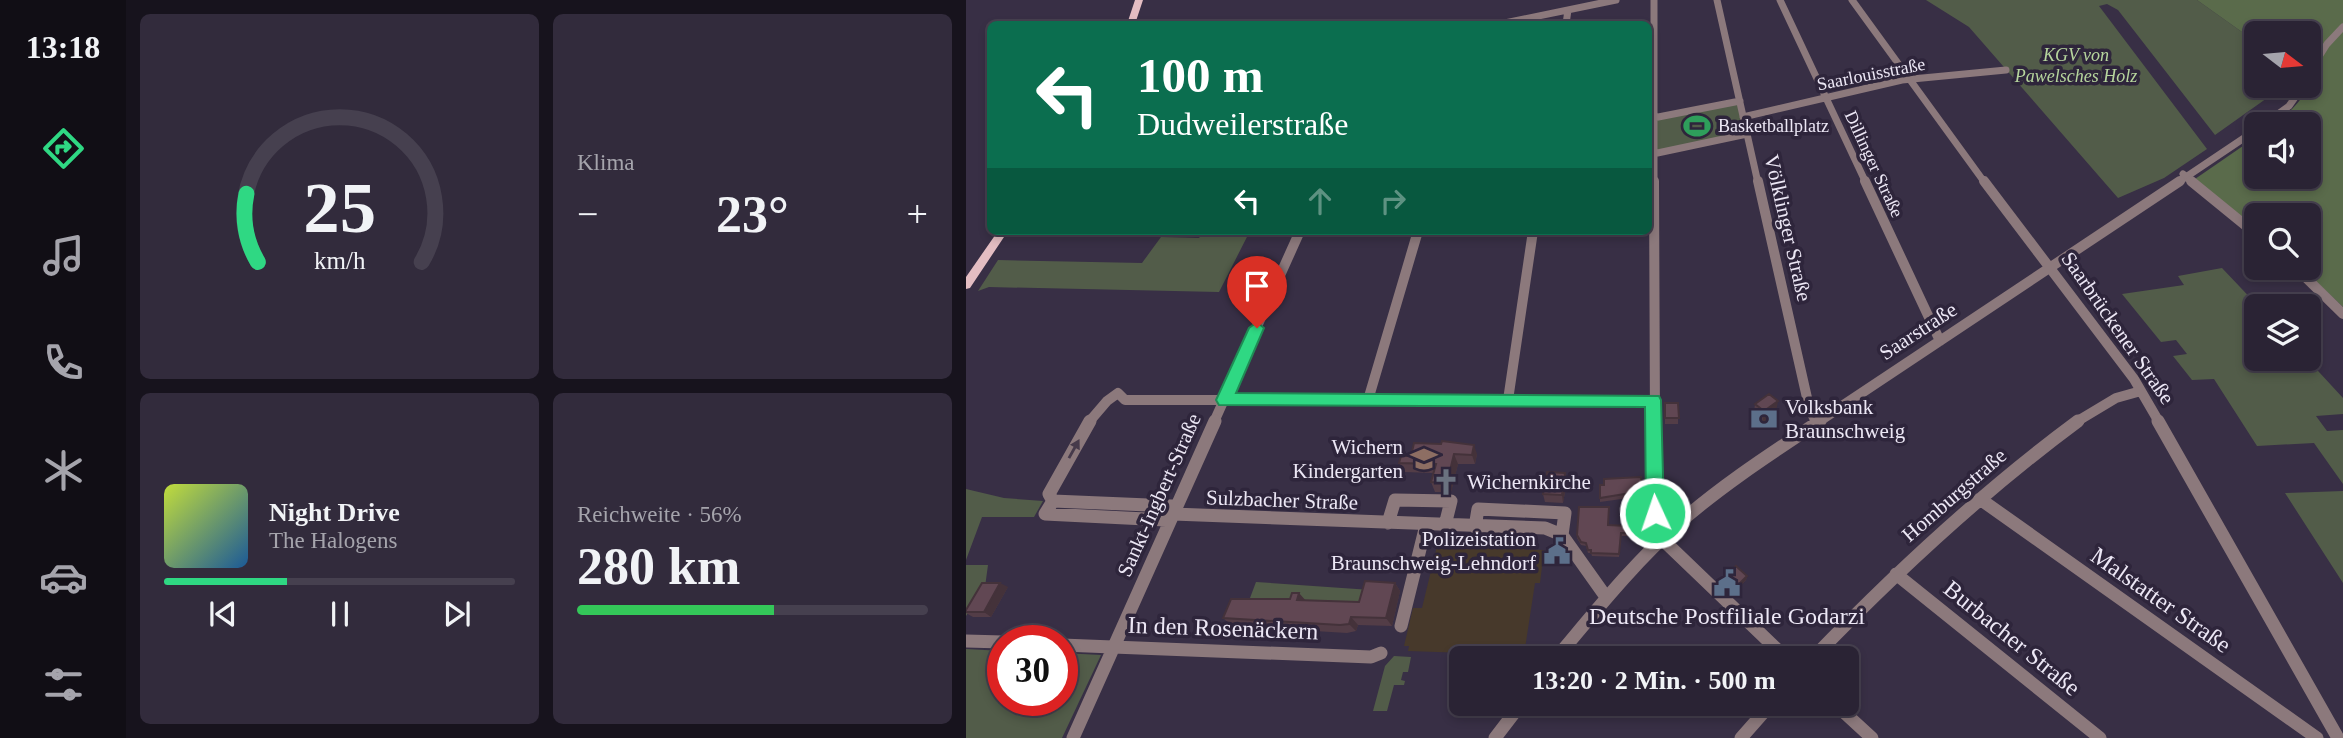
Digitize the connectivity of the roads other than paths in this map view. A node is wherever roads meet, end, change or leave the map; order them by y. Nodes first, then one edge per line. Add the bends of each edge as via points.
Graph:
1 (1139, 0) edge
2 (1616, 0) edge
3 (1654, 0) edge
4 (1717, 0) edge
5 (1780, 0) edge
6 (1852, 0) edge
7 (1568, 10) junction
8 (1132, 21) edge
9 (1515, 21) edge
10 (1566, 21) edge
11 (2343, 27) edge
12 (2321, 51) edge
13 (1652, 60) edge
14 (2006, 70) dead end
15 (1909, 80) junction
16 (1826, 98) junction
17 (2295, 98) edge
18 (1740, 100) junction
19 (2281, 112) edge
20 (1743, 117) junction
21 (1652, 119) edge
22 (1747, 134) junction
23 (2244, 138) edge
24 (1652, 155) edge
25 (2184, 175) junction
26 (2244, 224) edge
27 (1000, 235) edge
28 (1298, 235) edge
29 (1417, 235) edge
30 (1532, 235) edge
31 (1652, 235) edge
32 (2049, 268) junction
33 (2308, 280) edge
34 (966, 285) edge
35 (2343, 314) edge
36 (1940, 341) junction
37 (2141, 391) junction
38 (1225, 400) junction
39 (1368, 400) junction
40 (1508, 400) junction
41 (1653, 400) junction
42 (1817, 422) junction
43 (1979, 499) junction
44 (1173, 514) junction
45 (1388, 523) junction
46 (1426, 525) junction
47 (1446, 526) junction
48 (1475, 527) junction
49 (1562, 535) junction
50 (1663, 540) junction
51 (1896, 574) junction
52 (1606, 597) junction
53 (1401, 626) dead end
54 (966, 641) edge
55 (987, 642) edge
56 (1078, 646) edge
57 (1566, 646) edge
58 (1773, 646) edge
59 (1825, 646) edge
60 (1114, 647) junction
61 (1381, 653) dead end
62 (1511, 716) edge
63 (1760, 716) edge
64 (1848, 716) edge
65 (1073, 738) edge
66 (1494, 738) edge
67 (1741, 738) edge
68 (1872, 738) edge
69 (2099, 738) edge
70 (2317, 738) edge
71 (2338, 738) edge

1 - 8 main road
2 - 7 street
3 - 13 street
4 - 18 street, Völklinger Straße
5 - 16 street, Dillinger Straße
6 - 15 street, Saarbrückener Straße
7 - 9 street
7 - 10 street
11 - 12 street
14 - 15 street, Saarlouisstraße
15 - 16 street, Saarlouisstraße
15 - 32 street, Saarbrückener Straße
16 - 20 street, Saarlouisstraße
16 - 36 street, Dillinger Straße
17 - 19 street
18 - 20 street, Völklinger Straße
18 - 21 street
20 - 22 street, Völklinger Straße
22 - 24 street
22 - 42 street, Völklinger Straße via 1810,411
23 - 25 street, Saarstraße
25 - 26 street
25 - 32 street, Saarstraße
27 - 34 main road
28 - 38 street, Sankt-Ingbert-Straße
29 - 39 street
30 - 40 street
31 - 41 street
32 - 36 street, Saarstraße
32 - 37 street, Saarbrückener Straße
33 - 35 street
36 - 42 street, Saarstraße
37 - 43 street, Homburgstraße via 2117,395
37 - 71 street, Saarbrückener Straße
38 - 39 street
38 - 44 street, Sankt-Ingbert-Straße
44 -> 38 street, Sulzbacher Straße via 1166,520 1045,514 1053,501 1049,494 1106,400 1118,393 1125,400
39 - 40 street
40 - 41 street
41 - 50 street via 1653,501
42 - 50 street, Saarstraße via 1713,495
43 - 51 street, Homburgstraße
43 - 70 street, Malstatter Straße
44 - 45 street, Sulzbacher Straße
44 - 60 street, Sankt-Ingbert-Straße
45 - 46 street, Sulzbacher Straße
45 - 47 street via 1395,500 1451,502
46 - 47 street, Sulzbacher Straße
46 - 53 street
47 - 48 street, Sulzbacher Straße
48 - 49 street, Sulzbacher Straße via 1545,528
48 - 49 street via 1478,509 1565,513
49 - 52 street
50 - 52 street, Saarstraße
50 - 58 street
51 - 59 street, Homburgstraße
51 - 69 street, Burbacher Straße
52 - 57 street
54 - 55 street
56 - 60 street, In den Rosenäckern
60 - 61 street, In den Rosenäckern via 1371,657
60 - 65 street, Sankt-Ingbert-Straße
62 - 66 street
63 - 67 street
64 - 68 street

